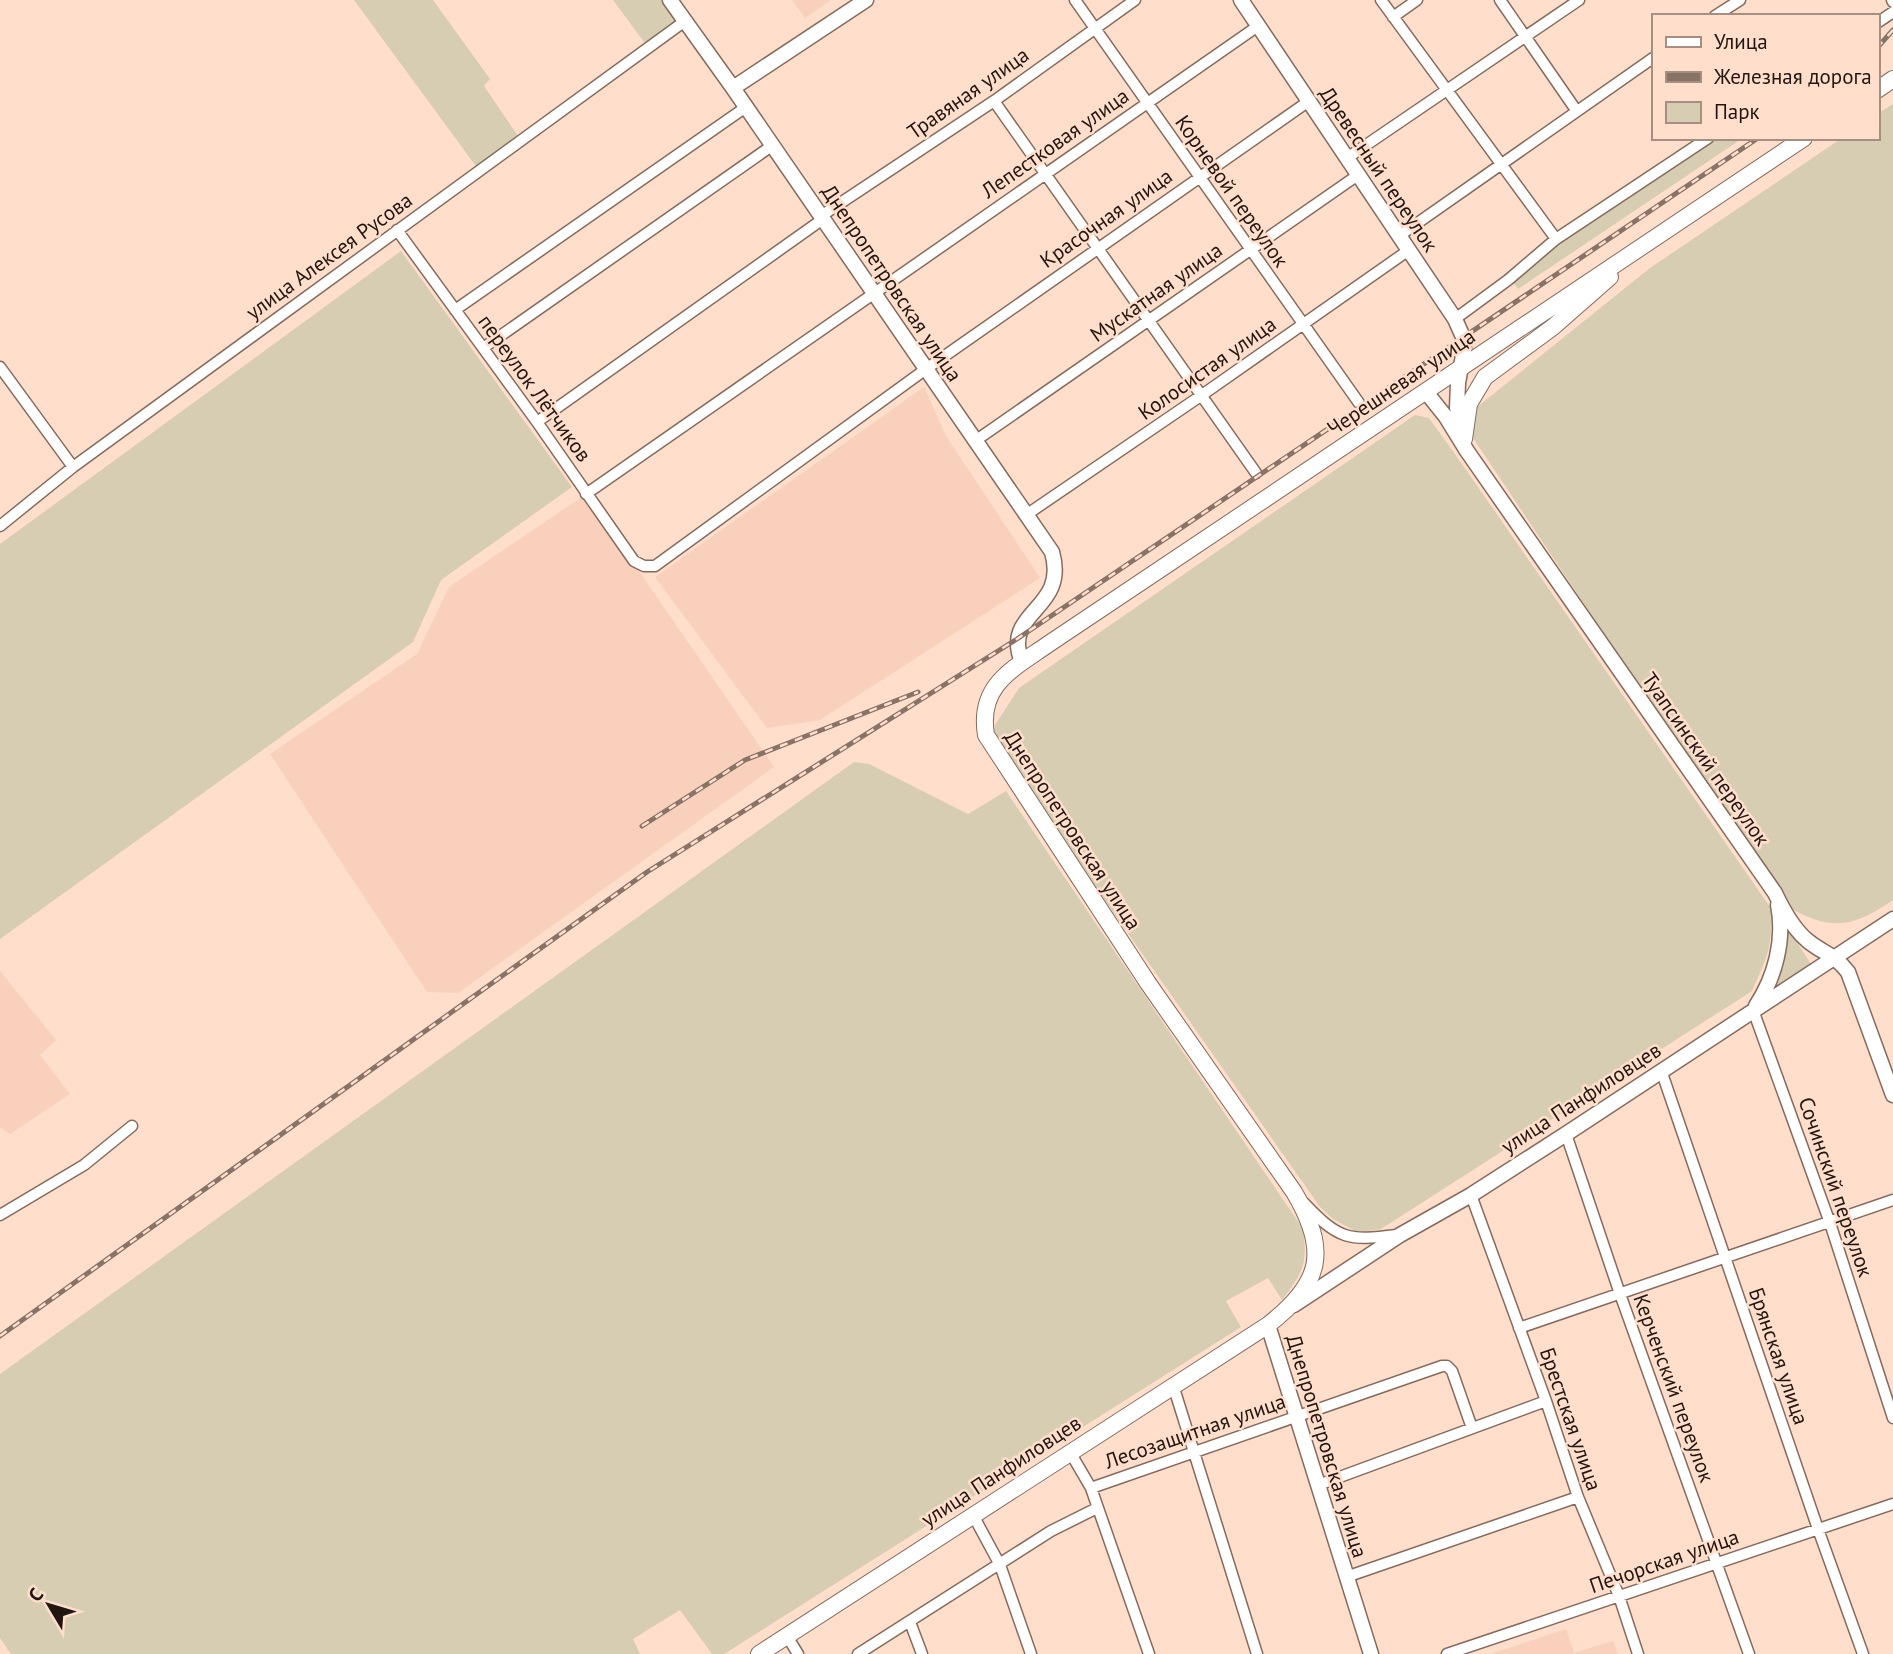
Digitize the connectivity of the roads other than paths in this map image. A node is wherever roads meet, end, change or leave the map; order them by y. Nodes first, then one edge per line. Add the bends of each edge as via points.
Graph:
1 (670, 0) edge
2 (866, 0) edge
3 (1075, 0) edge
4 (1135, 0) edge
5 (1241, 0) edge
6 (1381, 0) edge
7 (1417, 0) edge
8 (1500, 0) edge
9 (1579, 0) edge
10 (1714, 0) edge
11 (1740, 0) edge
12 (1721, 14) edge
13 (1393, 16) junction
14 (685, 21) junction
15 (1258, 26) junction
16 (1094, 27) junction
17 (1526, 36) junction
18 (1652, 59) edge
19 (733, 88) junction
20 (1447, 91) junction
21 (994, 101) junction
22 (1309, 101) junction
23 (1147, 103) junction
24 (747, 107) junction
25 (1576, 110) junction
26 (1705, 140) edge
27 (1801, 140) edge
28 (772, 145) junction
29 (1347, 158) junction
30 (1501, 164) junction
31 (1045, 174) junction
32 (1358, 175) junction
33 (1199, 176) junction
34 (822, 218) junction
35 (397, 230) junction
36 (1399, 236) junction
37 (1556, 239) junction
38 (1097, 248) junction
39 (1250, 250) junction
40 (1409, 250) junction
41 (1624, 258) junction
42 (873, 292) junction
43 (455, 310) junction
44 (1455, 319) junction
45 (1148, 321) junction
46 (1302, 324) junction
47 (483, 348) junction
48 (0, 367) edge
49 (1460, 367) junction
50 (926, 369) junction
51 (1426, 392) junction
52 (1202, 396) junction
53 (1359, 403) dead end
54 (537, 422) junction
55 (975, 441) junction
56 (1465, 445) junction
57 (73, 467) junction
58 (1256, 473) dead end
59 (586, 494) junction
60 (1026, 515) junction
61 (0, 526) edge
62 (643, 566) joint
63 (1022, 662) junction
64 (1775, 894) junction
65 (1893, 919) edge
66 (1835, 956) junction
67 (1753, 1010) junction
68 (1661, 1070) junction
69 (1893, 1095) edge
70 (132, 1126) dead end
71 (1566, 1134) junction
72 (1294, 1192) junction
73 (1471, 1195) junction
74 (1893, 1200) edge
75 (0, 1215) edge
76 (1830, 1223) junction
77 (1400, 1235) junction
78 (1725, 1259) junction
79 (1620, 1294) junction
80 (1290, 1308) junction
81 (1268, 1325) junction
82 (1519, 1328) junction
83 (1173, 1385) junction
84 (1546, 1401) junction
85 (1295, 1416) junction
86 (1893, 1418) edge
87 (1472, 1429) junction
88 (1070, 1452) junction
89 (1194, 1453) junction
90 (1318, 1485) junction
91 (1091, 1488) junction
92 (1578, 1497) junction
93 (1893, 1504) edge
94 (1097, 1508) junction
95 (973, 1515) junction
96 (1818, 1529) junction
97 (1716, 1564) junction
98 (1000, 1565) junction
99 (1346, 1577) junction
100 (1619, 1596) junction
101 (910, 1622) junction
102 (787, 1636) junction
103 (759, 1654) edge
104 (798, 1654) edge
105 (858, 1654) edge
106 (922, 1654) edge
107 (1031, 1654) edge
108 (1149, 1654) edge
109 (1257, 1654) edge
110 (1371, 1654) edge
111 (1447, 1654) edge
112 (1638, 1654) edge
113 (1749, 1654) edge
114 (1863, 1654) edge

1 - 14 street, Днепропетровская улица
2 - 19 street
3 - 16 street, Корневой переулок
4 - 16 street, Травяная улица
5 - 15 street, Древесный переулок
6 - 13 street
7 - 13 street
8 - 17 street
9 - 17 street
10 - 12 street
11 - 12 street
13 - 20 street
14 - 19 street, Днепропетровская улица
14 - 35 street, улица Алексея Русова
15 - 22 street, Древесный переулок
15 - 23 street, Лепестковая улица
16 - 21 street, Травяная улица
16 - 23 street, Корневой переулок
17 - 20 street
17 - 25 street
18 - 25 street
19 - 24 street, Днепропетровская улица
20 - 29 street
20 - 30 street
21 - 31 street
21 - 34 street, Травяная улица
22 - 29 street, Древесный переулок
22 - 33 street, Красочная улица
23 - 31 street, Лепестковая улица
23 - 33 street, Корневой переулок
24 - 28 street, Днепропетровская улица
24 - 43 street
25 - 30 street
26 - 37 street, Черешневая улица
27 - 41 main road, Черешневая улица
28 - 34 street, Днепропетровская улица
28 - 47 street
29 - 32 street, Древесный переулок
30 - 36 street
30 - 37 street
31 - 38 street
31 - 42 street, Лепестковая улица
32 - 36 street, Древесный переулок
32 - 39 street, Мускатная улица
33 - 38 street, Красочная улица
33 - 39 street, Корневой переулок
34 - 42 street, Днепропетровская улица
34 - 54 street, Травяная улица
35 - 43 street, переулок Лётчиков
35 - 57 street, улица Алексея Русова
36 - 40 street, Древесный переулок
37 - 44 street, Черешневая улица
38 - 45 street
38 - 50 street, Красочная улица
39 - 45 street, Мускатная улица
39 - 46 street, Корневой переулок
40 - 44 street, Древесный переулок
40 - 46 street, Колосистая улица
41 - 49 main road, Черешневая улица
41 - 56 main road via 1588,297 1485,377 1469,404
42 - 50 street, Днепропетровская улица
42 - 59 street, Лепестковая улица
43 - 47 street, переулок Лётчиков
44 - 49 street, Древесный переулок via 1463,337
45 - 52 street
45 - 55 street, Мускатная улица
46 - 52 street, Колосистая улица
46 - 53 street, Корневой переулок
47 - 54 street, переулок Лётчиков
48 - 57 street
49 - 51 main road, Черешневая улица
49 - 56 street, Туапсинский переулок via 1457,408
50 - 55 street, Днепропетровская улица
50 - 62 street, Красочная улица via 655,566
51 - 56 street, Туапсинский переулок
51 - 63 main road, Черешневая улица
52 - 58 street
52 - 60 street, Колосистая улица
54 - 59 street, переулок Лётчиков
55 - 60 street, Днепропетровская улица
56 - 64 street, Туапсинский переулок
57 - 61 street, улица Алексея Русова
59 - 62 street, переулок Лётчиков via 634,561
60 - 63 street, Днепропетровская улица via 1052,552 1056,568 1054,584 1021,627 1016,644
63 - 72 main road, Днепропетровская улица via 989,696 983,718 986,735 1148,983
64 - 66 street, Туапсинский переулок via 1805,939
64 - 67 street via 1781,925 1777,956
65 - 66 street, улица Панфиловцев
66 - 67 street, улица Панфиловцев
66 - 69 street, Туапсинский переулок via 1848,972
67 - 68 street, улица Панфиловцев
67 - 76 street, Сочинский переулок
68 - 71 street, улица Панфиловцев
68 - 78 street, Брянская улица
70 - 75 street via 84,1165
71 - 73 street, улица Панфиловцев
71 - 79 street, Керченский переулок
72 - 77 street via 1333,1232 1345,1237
72 - 80 main road, Днепропетровская улица via 1306,1212 1317,1249 1306,1288
73 - 77 street, улица Панфиловцев
73 - 82 street, Брестская улица
74 - 76 street
76 - 78 street
76 - 86 street, Сочинский переулок
77 - 80 street, улица Панфиловцев
78 - 79 street
78 - 96 street, Брянская улица
79 - 82 street
79 - 97 street, Керченский переулок
80 - 81 main road, Днепропетровская улица
81 - 83 main road, улица Панфиловцев
81 - 85 street, Днепропетровская улица
82 - 84 street, Брестская улица
83 - 88 main road, улица Панфиловцев
83 - 89 street
84 - 87 street
84 - 92 street, Брестская улица
85 - 87 street, Лесозащитная улица via 1447,1366
85 - 89 street, Лесозащитная улица
85 - 90 street, Днепропетровская улица
87 - 90 street
88 - 91 street
88 - 95 main road, улица Панфиловцев
89 - 91 street, Лесозащитная улица
89 - 109 street
90 - 99 street, Днепропетровская улица
91 - 94 street
92 - 99 street
92 - 100 street, Брестская улица
93 - 96 street, Печорская улица
94 - 98 street
94 - 108 street
95 - 98 street
95 - 102 main road, улица Панфиловцев
96 - 97 street, Печорская улица
96 - 114 street, Брянская улица
97 - 100 street, Печорская улица
97 - 113 street, Керченский переулок
98 - 101 street
98 - 107 street
99 - 110 street, Днепропетровская улица
100 - 111 street, Печорская улица
100 - 112 street, Брестская улица
101 - 105 street
101 - 106 street
102 - 103 main road, улица Панфиловцев
102 - 104 street

